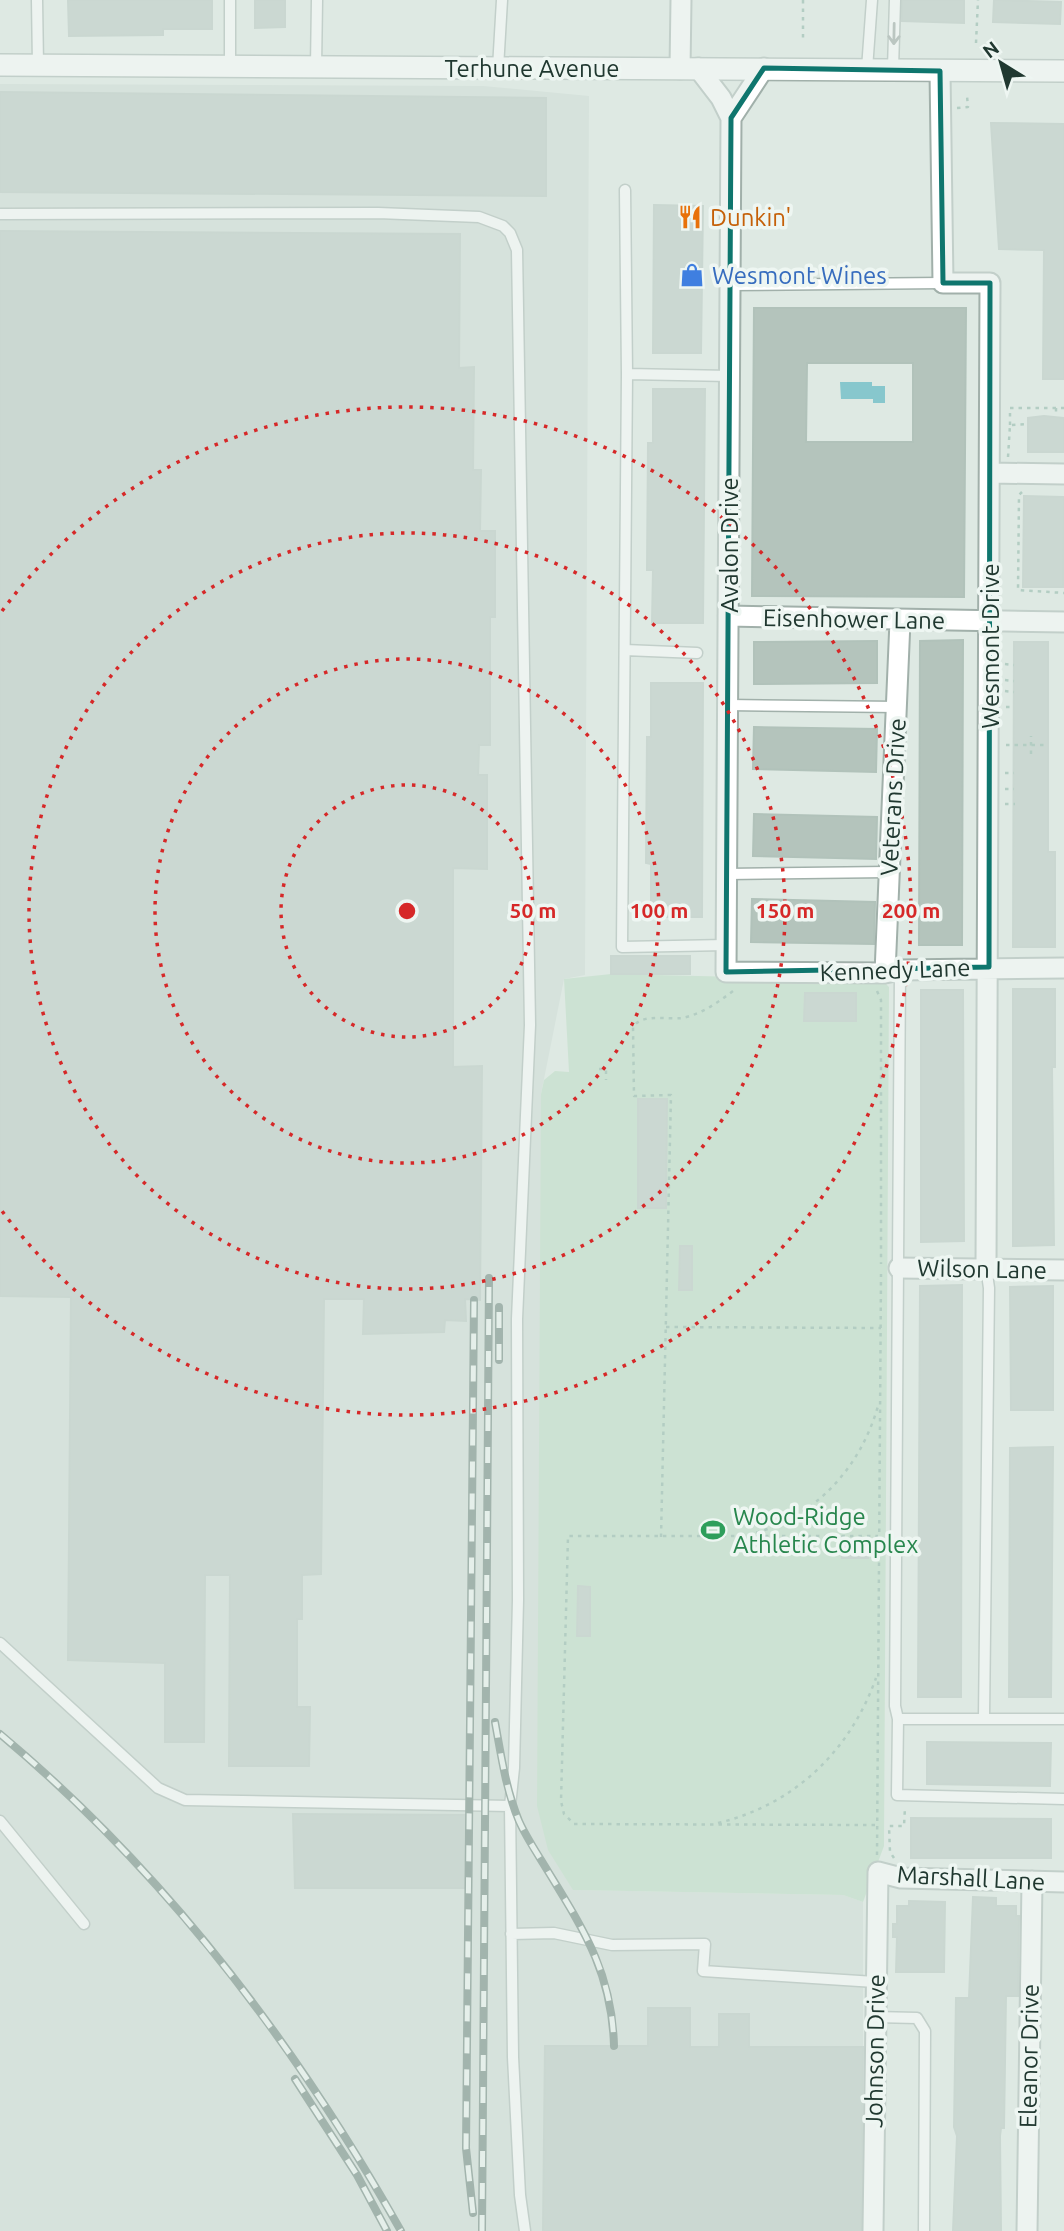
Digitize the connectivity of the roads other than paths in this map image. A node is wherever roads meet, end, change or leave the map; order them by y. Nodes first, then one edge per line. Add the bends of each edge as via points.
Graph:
1 (37, 0) edge
2 (230, 0) edge
3 (317, 0) edge
4 (502, 0) edge
5 (681, 0) edge
6 (872, 0) edge
7 (895, 0) edge
8 (0, 65) edge
9 (38, 65) junction
10 (230, 66) junction
11 (316, 66) junction
12 (498, 68) junction
13 (689, 68) junction
14 (764, 68) junction
15 (867, 69) junction
16 (893, 69) junction
17 (940, 71) junction
18 (1064, 71) edge
19 (731, 118) junction
20 (625, 190) dead end
21 (0, 214) edge
22 (943, 283) junction
23 (730, 285) junction
24 (627, 374) junction
25 (730, 376) junction
26 (990, 473) junction
27 (1064, 474) edge
28 (728, 617) junction
29 (989, 620) junction
30 (900, 621) junction
31 (1064, 622) edge
32 (625, 650) junction
33 (697, 653) dead end
34 (728, 705) junction
35 (898, 707) junction
36 (888, 872) junction
37 (727, 874) junction
38 (726, 945) junction
39 (989, 967) junction
40 (1064, 968) edge
41 (886, 977) junction
42 (732, 980) joint
43 (986, 1267) junction
44 (899, 1268) junction
45 (1064, 1270) edge
46 (0, 1643) edge
47 (984, 1718) junction
48 (898, 1719) junction
49 (1064, 1719) edge
50 (1064, 1799) edge
51 (510, 1807) junction
52 (0, 1821) edge
53 (878, 1872) joint
54 (1032, 1881) junction
55 (1064, 1882) edge
56 (84, 1924) dead end
57 (511, 1934) junction
58 (875, 1982) junction
59 (875, 2017) junction
60 (525, 2231) edge
61 (873, 2231) edge
62 (924, 2231) edge
63 (1027, 2231) edge

1 - 9 lane
2 - 10 lane
3 - 11 lane
4 - 12 lane
5 - 13 street
6 - 15 lane
7 -> 16 lane
8 - 9 street, Terhune Avenue
9 - 10 street, Terhune Avenue
10 - 11 street, Terhune Avenue
11 - 12 street, Terhune Avenue
12 - 13 street, Terhune Avenue
13 - 14 street, Terhune Avenue
13 - 19 street via 721,98
14 - 15 street, Terhune Avenue
14 - 19 street
15 - 16 street, Terhune Avenue
16 - 17 street, Terhune Avenue
17 - 18 street, Terhune Avenue
17 - 22 street
19 - 23 street, Avalon Drive
20 - 24 lane
21 - 51 lane via 479,217 503,226 517,250 530,1025 517,1319 518,1600
22 - 23 lane
22 - 26 street, Wesmont Drive via 990,283
23 - 25 street, Avalon Drive
24 - 25 lane
24 - 32 lane
25 - 28 street, Avalon Drive
26 - 27 street
26 - 29 street, Wesmont Drive
28 - 30 street, Eisenhower Lane
28 - 34 street, Avalon Drive
29 - 30 street, Eisenhower Lane
29 - 31 street, Eisenhower Lane
29 - 39 street, Wesmont Drive
30 - 35 street, Veterans Drive
32 - 33 lane
32 - 38 lane via 622,947
34 - 35 lane
34 - 37 street, Avalon Drive
35 - 36 street, Veterans Drive
36 - 37 lane
36 - 41 street, Veterans Drive
37 - 38 street, Avalon Drive
38 - 42 street, Avalon Drive
39 - 40 street, Kennedy Lane
39 - 41 street, Kennedy Lane
39 - 43 street, Wesmont Drive
41 - 42 street, Kennedy Lane
41 - 44 lane
43 - 44 street, Wilson Lane
43 - 45 street, Wilson Lane
43 - 47 lane
44 - 48 lane
46 - 51 lane via 158,1788 186,1800
47 - 48 lane
47 - 49 lane
48 - 50 lane via 897,1795
51 - 57 lane
52 - 56 lane
53 - 54 street, Marshall Lane via 901,1878
53 - 58 street, Johnson Drive
54 - 55 street, Marshall Lane
54 - 63 street, Eleanor Drive
57 - 58 lane via 554,1933 612,1945 705,1944 703,1971
57 - 60 lane via 513,2057
58 - 59 street, Johnson Drive
59 - 61 street, Johnson Drive
59 - 62 lane via 917,2018 925,2031

